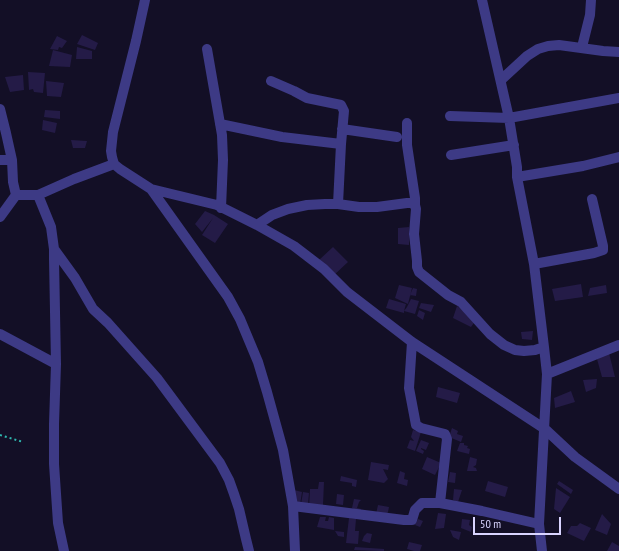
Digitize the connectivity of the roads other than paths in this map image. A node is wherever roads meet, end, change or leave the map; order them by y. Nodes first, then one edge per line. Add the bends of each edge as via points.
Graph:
1 (145, 0) edge
2 (482, 0) edge
3 (591, 0) edge
4 (582, 47) junction
5 (207, 50) dead end
6 (619, 52) edge
7 (500, 80) junction
8 (271, 81) dead end
9 (619, 98) edge
10 (0, 109) edge
11 (450, 116) dead end
12 (509, 118) junction
13 (407, 123) dead end
14 (220, 124) junction
15 (342, 129) junction
16 (397, 137) dead end
17 (341, 144) junction
18 (514, 145) junction
19 (451, 155) dead end
20 (619, 157) edge
21 (0, 160) edge
22 (12, 160) junction
23 (114, 164) junction
24 (517, 177) junction
25 (151, 188) junction
26 (16, 195) junction
27 (38, 195) junction
28 (592, 199) dead end
29 (338, 204) junction
30 (415, 205) junction
31 (221, 208) junction
32 (0, 217) edge
33 (257, 225) junction
34 (54, 248) junction
35 (534, 264) junction
36 (0, 334) edge
37 (412, 342) junction
38 (619, 345) edge
39 (544, 347) junction
40 (56, 364) junction
41 (547, 374) junction
42 (545, 429) junction
43 (619, 489) edge
44 (440, 503) junction
45 (293, 506) junction
46 (539, 524) junction
47 (64, 551) edge
48 (249, 551) edge
49 (295, 551) edge
50 (542, 551) edge

1 - 23 street via 113,132 111,151
2 - 7 street
3 - 4 street
4 - 6 street
4 - 7 street via 559,45 538,49
5 - 14 street
7 - 12 street
8 - 15 street via 307,98 341,105 344,111
9 - 12 street
10 - 22 street
11 - 12 street
12 - 18 street
13 - 30 street
14 - 17 street via 282,137
14 - 31 street via 223,160
15 - 16 street
15 - 17 street
17 - 29 street
18 - 19 street
18 - 24 street
20 - 24 street
21 - 22 street
22 - 26 street
23 - 25 street
23 - 27 street
24 - 35 street
25 - 31 street
25 - 45 street via 228,297 240,319 267,392 283,450
26 - 27 street
26 - 32 street
27 - 34 street via 51,227
28 - 35 street via 603,250
29 - 30 street via 359,207 407,203
29 - 33 street via 307,205 288,209
30 - 39 street via 414,234 416,267 419,272 461,302 490,334 504,345 524,351
31 - 33 street
33 - 37 street via 294,246 324,269 347,292
34 - 40 street
34 - 48 street via 93,309 157,378 220,463 230,480
35 - 39 street
36 - 40 street
37 - 42 street
37 - 44 street via 409,388 416,425 445,434 447,439
38 - 41 street
39 - 41 street
40 - 47 street via 54,464 58,523
41 - 42 street
42 - 43 street via 575,457
42 - 46 street
44 - 45 street via 422,503 415,510 412,520
44 - 46 street
45 - 49 street
46 - 50 street

